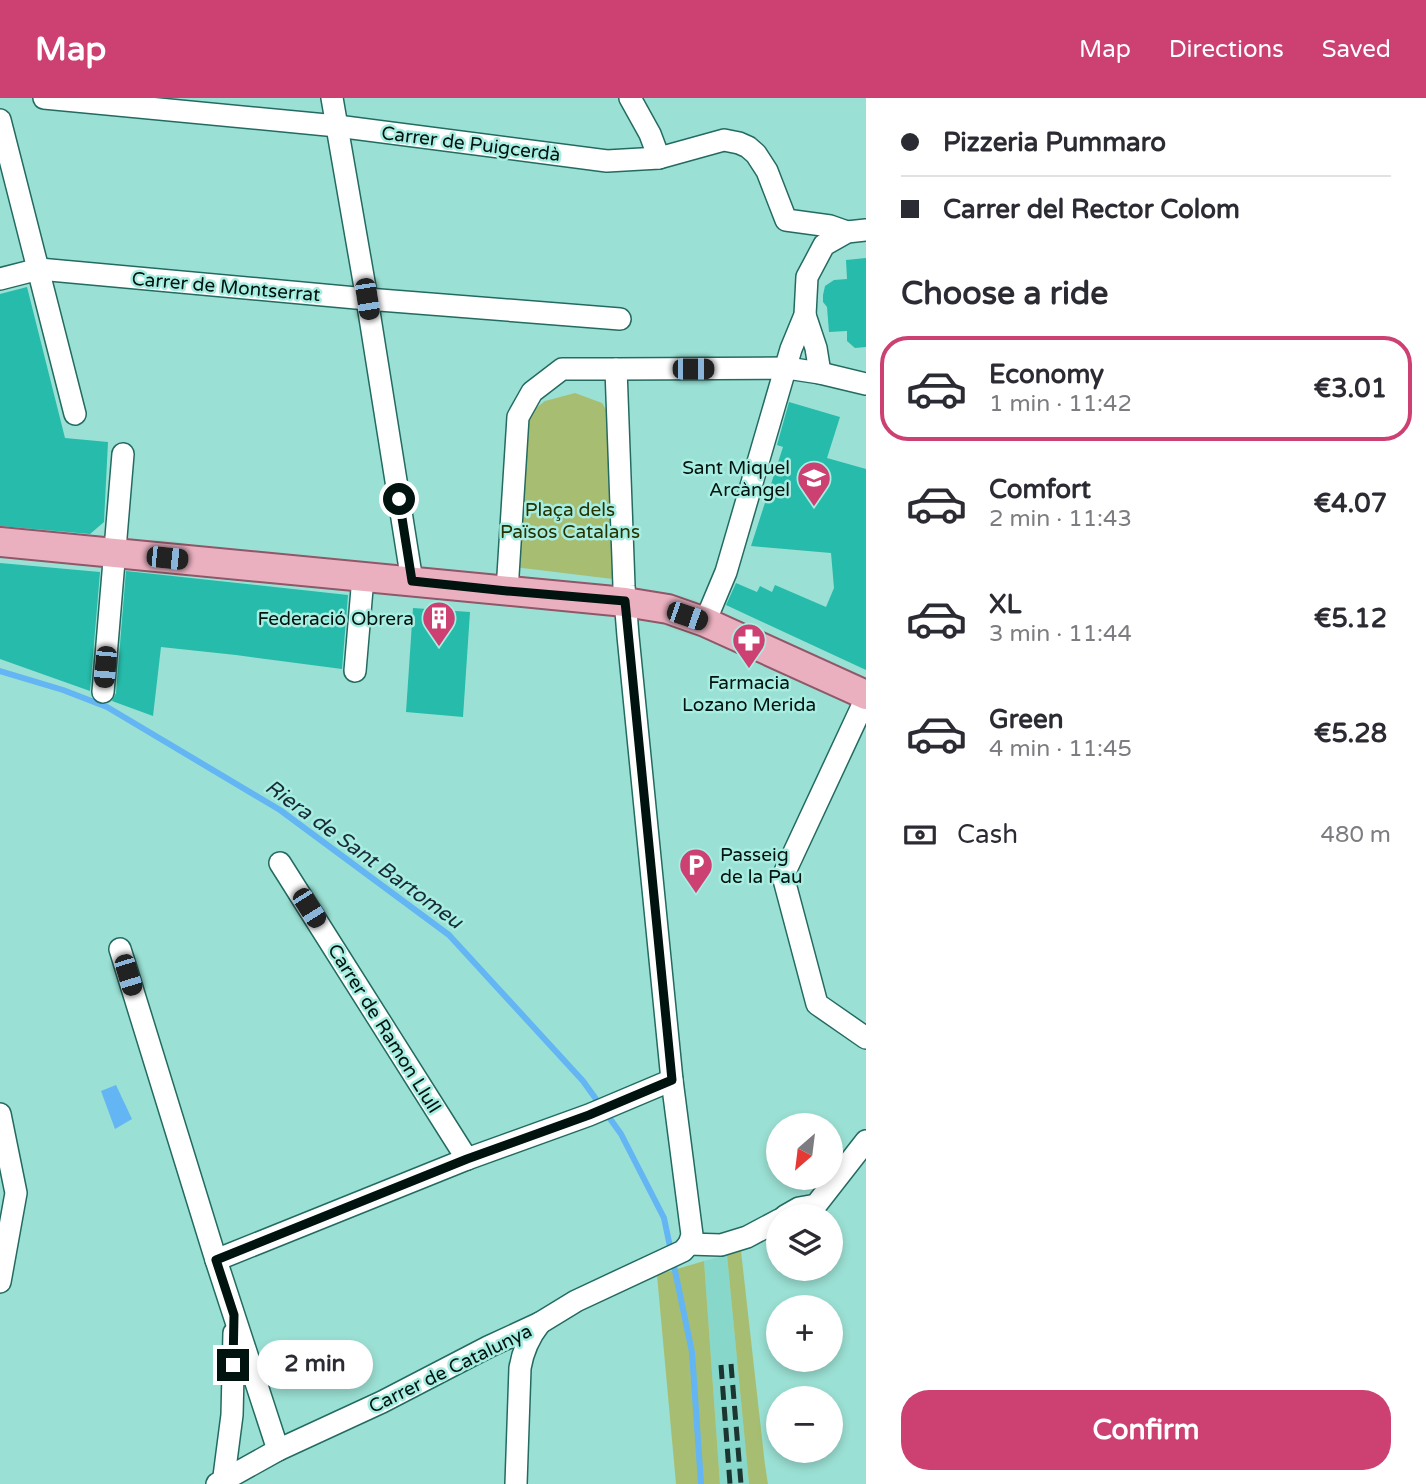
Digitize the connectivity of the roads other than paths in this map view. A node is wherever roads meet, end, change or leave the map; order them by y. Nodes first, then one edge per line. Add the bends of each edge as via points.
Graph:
1 (44, 98) edge
2 (332, 98) edge
3 (632, 99) edge
4 (0, 120) edge
5 (337, 126) junction
6 (659, 158) junction
7 (857, 231) edge
8 (39, 269) junction
9 (0, 279) edge
10 (367, 299) junction
11 (805, 315) junction
12 (620, 319) dead end
13 (787, 368) junction
14 (616, 369) junction
15 (820, 373) junction
16 (866, 384) edge
17 (75, 414) dead end
18 (122, 454) dead end
19 (0, 542) edge
20 (114, 552) junction
21 (363, 577) junction
22 (412, 581) junction
23 (507, 591) junction
24 (625, 601) junction
25 (705, 622) junction
26 (355, 671) dead end
27 (103, 692) dead end
28 (866, 697) edge
29 (280, 863) dead end
30 (120, 949) dead end
31 (866, 1038) edge
32 (672, 1080) junction
33 (0, 1114) edge
34 (866, 1141) edge
35 (467, 1159) junction
36 (817, 1204) edge
37 (766, 1227) edge
38 (686, 1247) junction
39 (216, 1260) junction
40 (0, 1282) edge
41 (234, 1315) junction
42 (540, 1323) junction
43 (278, 1450) junction
44 (221, 1483) edge
45 (516, 1484) edge

1 - 5 street, Carrer de Puigcerdà
2 - 5 street
3 - 6 street
4 - 8 street
5 - 6 street, Carrer de Puigcerdà via 607,161
5 - 10 street
6 - 7 street, Carrer de Puigcerdà via 724,140 739,143 756,154 767,171 786,220
7 - 11 street via 824,245 807,276
8 - 9 street, Carrer de Montserrat
8 - 10 street, Carrer de Montserrat
8 - 17 street
10 - 12 street, Carrer de Montserrat
10 - 22 street
11 - 13 street
11 - 15 street
13 - 14 street
13 - 15 street
13 - 25 street via 726,572
14 - 23 street via 562,369 532,392 518,417
14 - 24 street
15 - 16 street
18 - 20 street
19 - 20 main road
20 - 21 main road
20 - 27 street
21 - 22 main road
21 - 26 street
22 - 23 main road
23 - 24 main road
24 - 25 main road
24 - 32 street
25 - 28 main road
28 - 31 street via 783,876 817,1004
29 - 35 street, Carrer de Ramon Llull
30 - 39 street
32 - 35 street
32 - 38 street via 692,1235
33 - 40 street via 16,1193
34 - 36 street
35 - 39 street
37 - 38 street via 721,1245
38 - 42 street, Carrer de Catalunya
39 - 41 street
41 - 43 street
41 - 44 street via 232,1415
42 - 43 street, Carrer de Catalunya
42 - 45 street via 522,1354
43 - 44 street, Carrer de Catalunya

